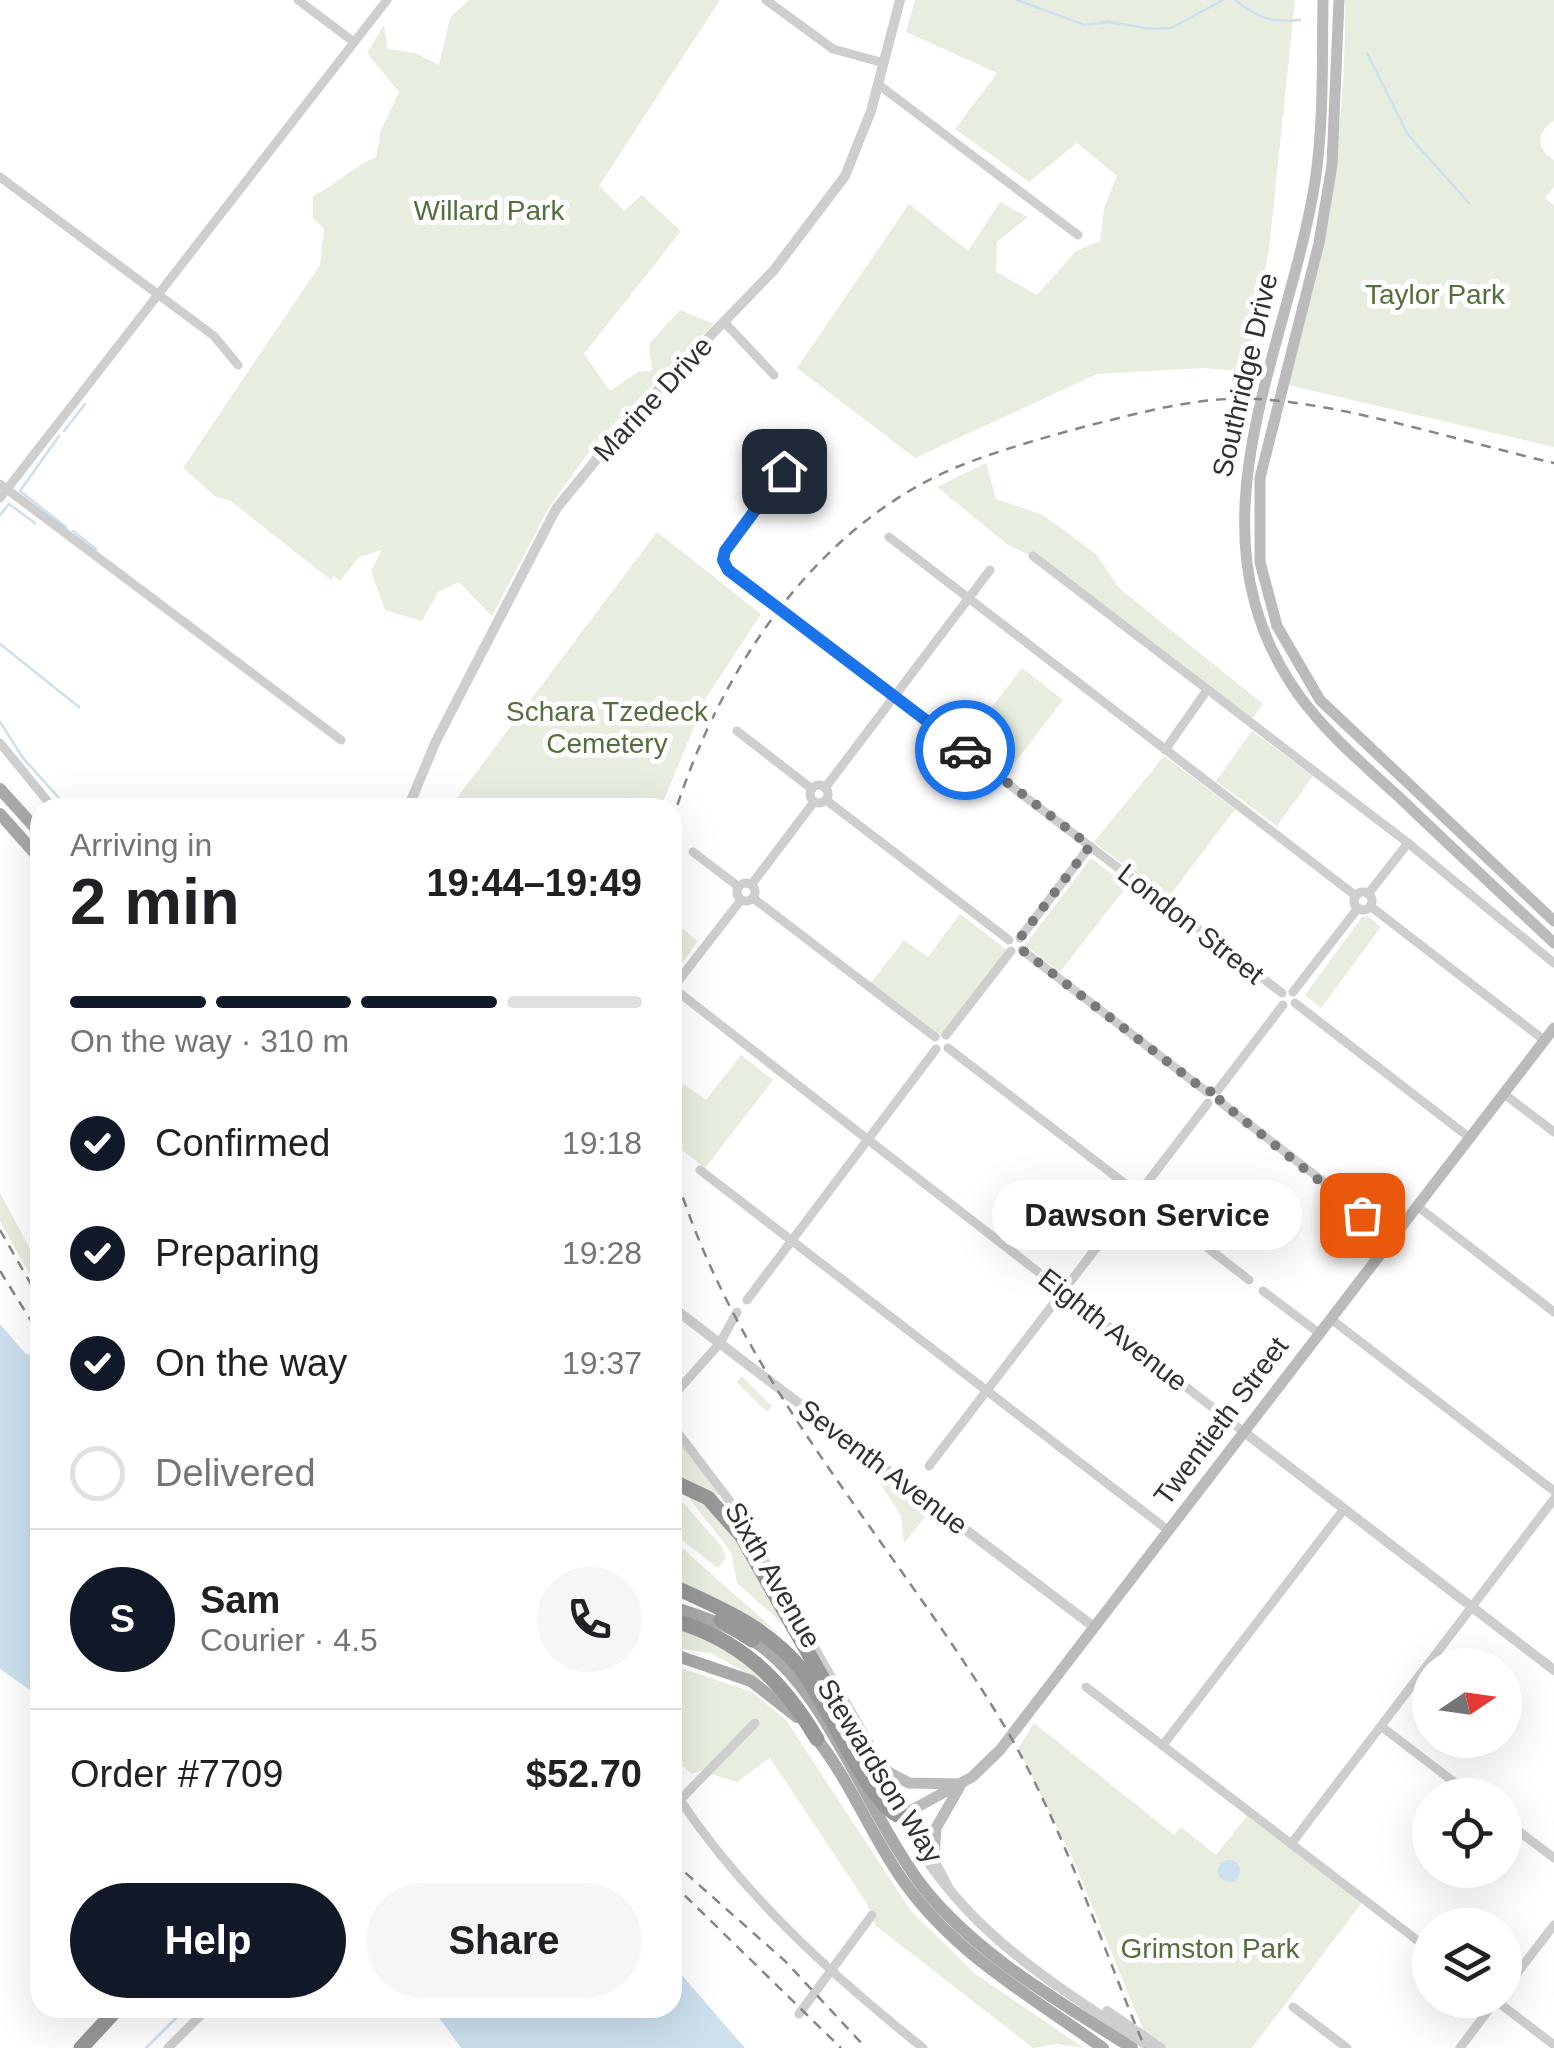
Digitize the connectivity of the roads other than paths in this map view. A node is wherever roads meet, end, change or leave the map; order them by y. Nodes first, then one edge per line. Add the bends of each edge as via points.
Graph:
1 (298, 0) edge
2 (387, 0) edge
3 (766, 0) edge
4 (900, 0) edge
5 (1323, 0) edge
6 (1339, 0) edge
7 (354, 42) junction
8 (884, 63) junction
9 (879, 85) junction
10 (0, 177) edge
11 (1078, 235) dead end
12 (158, 295) junction
13 (725, 323) junction
14 (238, 365) dead end
15 (774, 374) dead end
16 (809, 457) dead end
17 (2, 491) edge
18 (889, 537) dead end
19 (1244, 545) junction
20 (1033, 556) dead end
21 (1260, 562) junction
22 (990, 570) dead end
23 (968, 598) junction
24 (1207, 690) junction
25 (895, 696) junction
26 (737, 731) dead end
27 (341, 740) dead end
28 (0, 743) edge
29 (1164, 750) junction
30 (825, 788) junction
31 (0, 789) edge
32 (812, 789) junction
33 (45, 798) edge
34 (412, 798) edge
35 (826, 800) junction
36 (814, 802) junction
37 (0, 814) edge
38 (30, 822) edge
39 (1408, 843) junction
40 (1090, 846) junction
41 (30, 847) edge
42 (692, 852) dead end
43 (751, 886) junction
44 (738, 887) junction
45 (1368, 894) junction
46 (1356, 896) junction
47 (753, 898) junction
48 (740, 900) junction
49 (1370, 906) junction
50 (1358, 908) junction
51 (1554, 921) edge
52 (1554, 942) edge
53 (1016, 944) junction
54 (1554, 962) edge
55 (682, 977) edge
56 (682, 996) edge
57 (1290, 996) junction
58 (1554, 1028) edge
59 (946, 1036) junction
60 (934, 1037) junction
61 (1544, 1040) junction
62 (948, 1048) junction
63 (936, 1049) junction
64 (1504, 1094) junction
65 (1213, 1096) junction
66 (1554, 1132) edge
67 (1470, 1138) junction
68 (867, 1141) junction
69 (700, 1170) dead end
70 (1138, 1194) junction
71 (1417, 1206) junction
72 (1394, 1236) junction
73 (790, 1241) junction
74 (1249, 1280) dead end
75 (1263, 1290) dead end
76 (1063, 1292) junction
77 (747, 1300) dead end
78 (737, 1312) dead end
79 (1554, 1312) edge
80 (682, 1314) edge
81 (1330, 1319) junction
82 (1320, 1334) junction
83 (720, 1343) junction
84 (682, 1387) edge
85 (987, 1391) junction
86 (1244, 1432) junction
87 (682, 1438) edge
88 (929, 1466) dead end
89 (682, 1486) edge
90 (1554, 1491) edge
91 (1554, 1499) edge
92 (1344, 1508) junction
93 (1168, 1531) junction
94 (682, 1591) edge
95 (682, 1602) edge
96 (1472, 1606) junction
97 (682, 1611) edge
98 (682, 1624) edge
99 (1094, 1627) junction
100 (752, 1640) junction
101 (682, 1657) edge
102 (1554, 1670) edge
103 (1086, 1687) dead end
104 (756, 1722) dead end
105 (1382, 1726) junction
106 (817, 1739) junction
107 (1162, 1745) junction
108 (886, 1771) junction
109 (1450, 1778) edge
110 (961, 1784) junction
111 (682, 1793) edge
112 (682, 1807) edge
113 (905, 1814) junction
114 (1522, 1834) edge
115 (1291, 1844) junction
116 (934, 1858) junction
117 (1554, 1858) edge
118 (950, 1890) junction
119 (872, 1914) dead end
120 (1554, 1925) edge
121 (1412, 1936) edge
122 (1522, 1966) edge
123 (830, 1972) junction
124 (1092, 2006) junction
125 (1293, 2006) dead end
126 (799, 2014) dead end
127 (95, 2018) edge
128 (109, 2018) edge
129 (198, 2018) edge
130 (1482, 2018) edge
131 (1519, 2018) edge
132 (1554, 2045) edge
133 (67, 2048) edge
134 (81, 2048) edge
135 (168, 2048) edge
136 (924, 2048) edge
137 (1103, 2048) edge
138 (1132, 2048) edge
139 (1151, 2048) edge
140 (1162, 2048) edge
141 (1347, 2048) edge
142 (1460, 2048) edge

1 - 7 street
2 - 7 street
3 - 8 street via 833,50
4 - 8 street, Marine Drive
5 - 19 main road, Southridge Drive via 1314,184 1250,446
6 - 21 main road, Southridge Drive via 1338,109 1328,193 1260,478
7 - 12 street
8 - 9 street, Marine Drive
9 - 11 street
9 - 13 street, Marine Drive via 845,176 787,255
10 - 12 street
12 - 14 street via 214,336
12 - 17 street
13 - 15 street
13 - 34 street, Marine Drive via 610,441 556,509
16 - 25 street, London Street via 788,466 723,560
17 - 27 street
18 - 23 street
19 - 21 main road
19 - 52 main road, Southridge Drive via 1260,624 1299,695 1338,740
20 - 24 street
21 - 51 main road, Southridge Drive via 1277,626 1320,700
22 - 23 street
23 - 25 street
23 - 29 street
24 - 29 street
24 - 39 street
25 - 30 street
25 - 40 street, London Street
26 - 32 street
28 - 33 street
29 - 46 street
30 - 32 street
30 - 35 street
31 - 38 main road
32 - 36 street
35 - 36 street
35 - 53 street
36 - 43 street
37 - 41 main road
39 - 45 street
39 - 54 street
40 - 53 street
40 - 57 street, London Street
42 - 44 street
43 - 44 street
43 - 47 street
44 - 48 street
45 - 46 street
45 - 49 street
46 - 50 street
47 - 48 street
47 - 60 street
48 - 55 street
49 - 50 street
49 - 61 street
50 - 57 street
53 - 59 street
53 - 65 street
56 - 68 street, Eighth Avenue
57 - 65 street
57 - 67 street, London Street
58 - 61 main road, Twentieth Street
59 - 60 street
59 - 62 street
60 - 63 street
61 - 64 main road, Twentieth Street
62 - 63 street
62 - 70 street
63 - 68 street
64 - 66 street
64 - 67 main road, Twentieth Street
65 - 70 street
65 - 72 street
67 - 71 main road, Twentieth Street
68 - 73 street
68 - 76 street, Eighth Avenue
69 - 73 street
70 - 74 street
70 - 76 street
71 - 72 main road, Twentieth Street
71 - 79 street
72 - 81 main road, Twentieth Street
73 - 77 street
73 - 85 street
75 - 82 street
76 - 85 street
76 - 86 street, Eighth Avenue
78 - 83 street
80 - 83 street, Seventh Avenue
81 - 82 main road, Twentieth Street
81 - 90 street
82 - 86 main road, Twentieth Street
83 - 84 street
83 - 99 street, Seventh Avenue
85 - 88 street
85 - 93 street
86 - 92 street, Eighth Avenue
86 - 93 main road, Twentieth Street
87 - 108 street, Sixth Avenue via 732,1504
89 - 113 highway via 708,1498 741,1535
91 - 96 street
92 - 96 street, Eighth Avenue
92 - 107 street
93 - 99 main road, Twentieth Street
94 - 113 highway via 744,1621 790,1657 881,1801
95 - 100 highway
96 - 102 street, Eighth Avenue
96 - 105 street
97 - 100 main road, Stewardson Way
98 - 106 highway via 745,1652 788,1693
99 - 110 main road, Twentieth Street via 1000,1750
100 - 138 main road, Stewardson Way via 810,1702 898,1851 947,1914 1004,1965
101 - 106 main road, Stewardson Way via 751,1681
103 - 107 street
104 - 111 street
105 - 109 street
105 - 115 street
106 - 137 main road, Stewardson Way via 927,1912 979,1961
107 - 115 street
108 - 110 main road via 909,1784
108 - 113 street, Sixth Avenue
110 - 113 main road, Twentieth Street
110 - 116 main road via 936,1828
112 - 123 street via 717,1854
113 - 116 street, Sixth Avenue
113 - 118 street, Sixth Avenue via 928,1864
114 - 117 street
115 - 121 street
116 - 118 street, Sixth Avenue
118 - 124 street, Sixth Avenue via 996,1941
119 - 123 street
120 - 122 street
123 - 126 street
123 - 136 street
124 - 139 street, Sixth Avenue
124 - 140 street, Sixth Avenue
125 - 141 street
127 - 133 highway
128 - 134 highway
129 - 135 street
130 - 142 street
131 - 132 street

